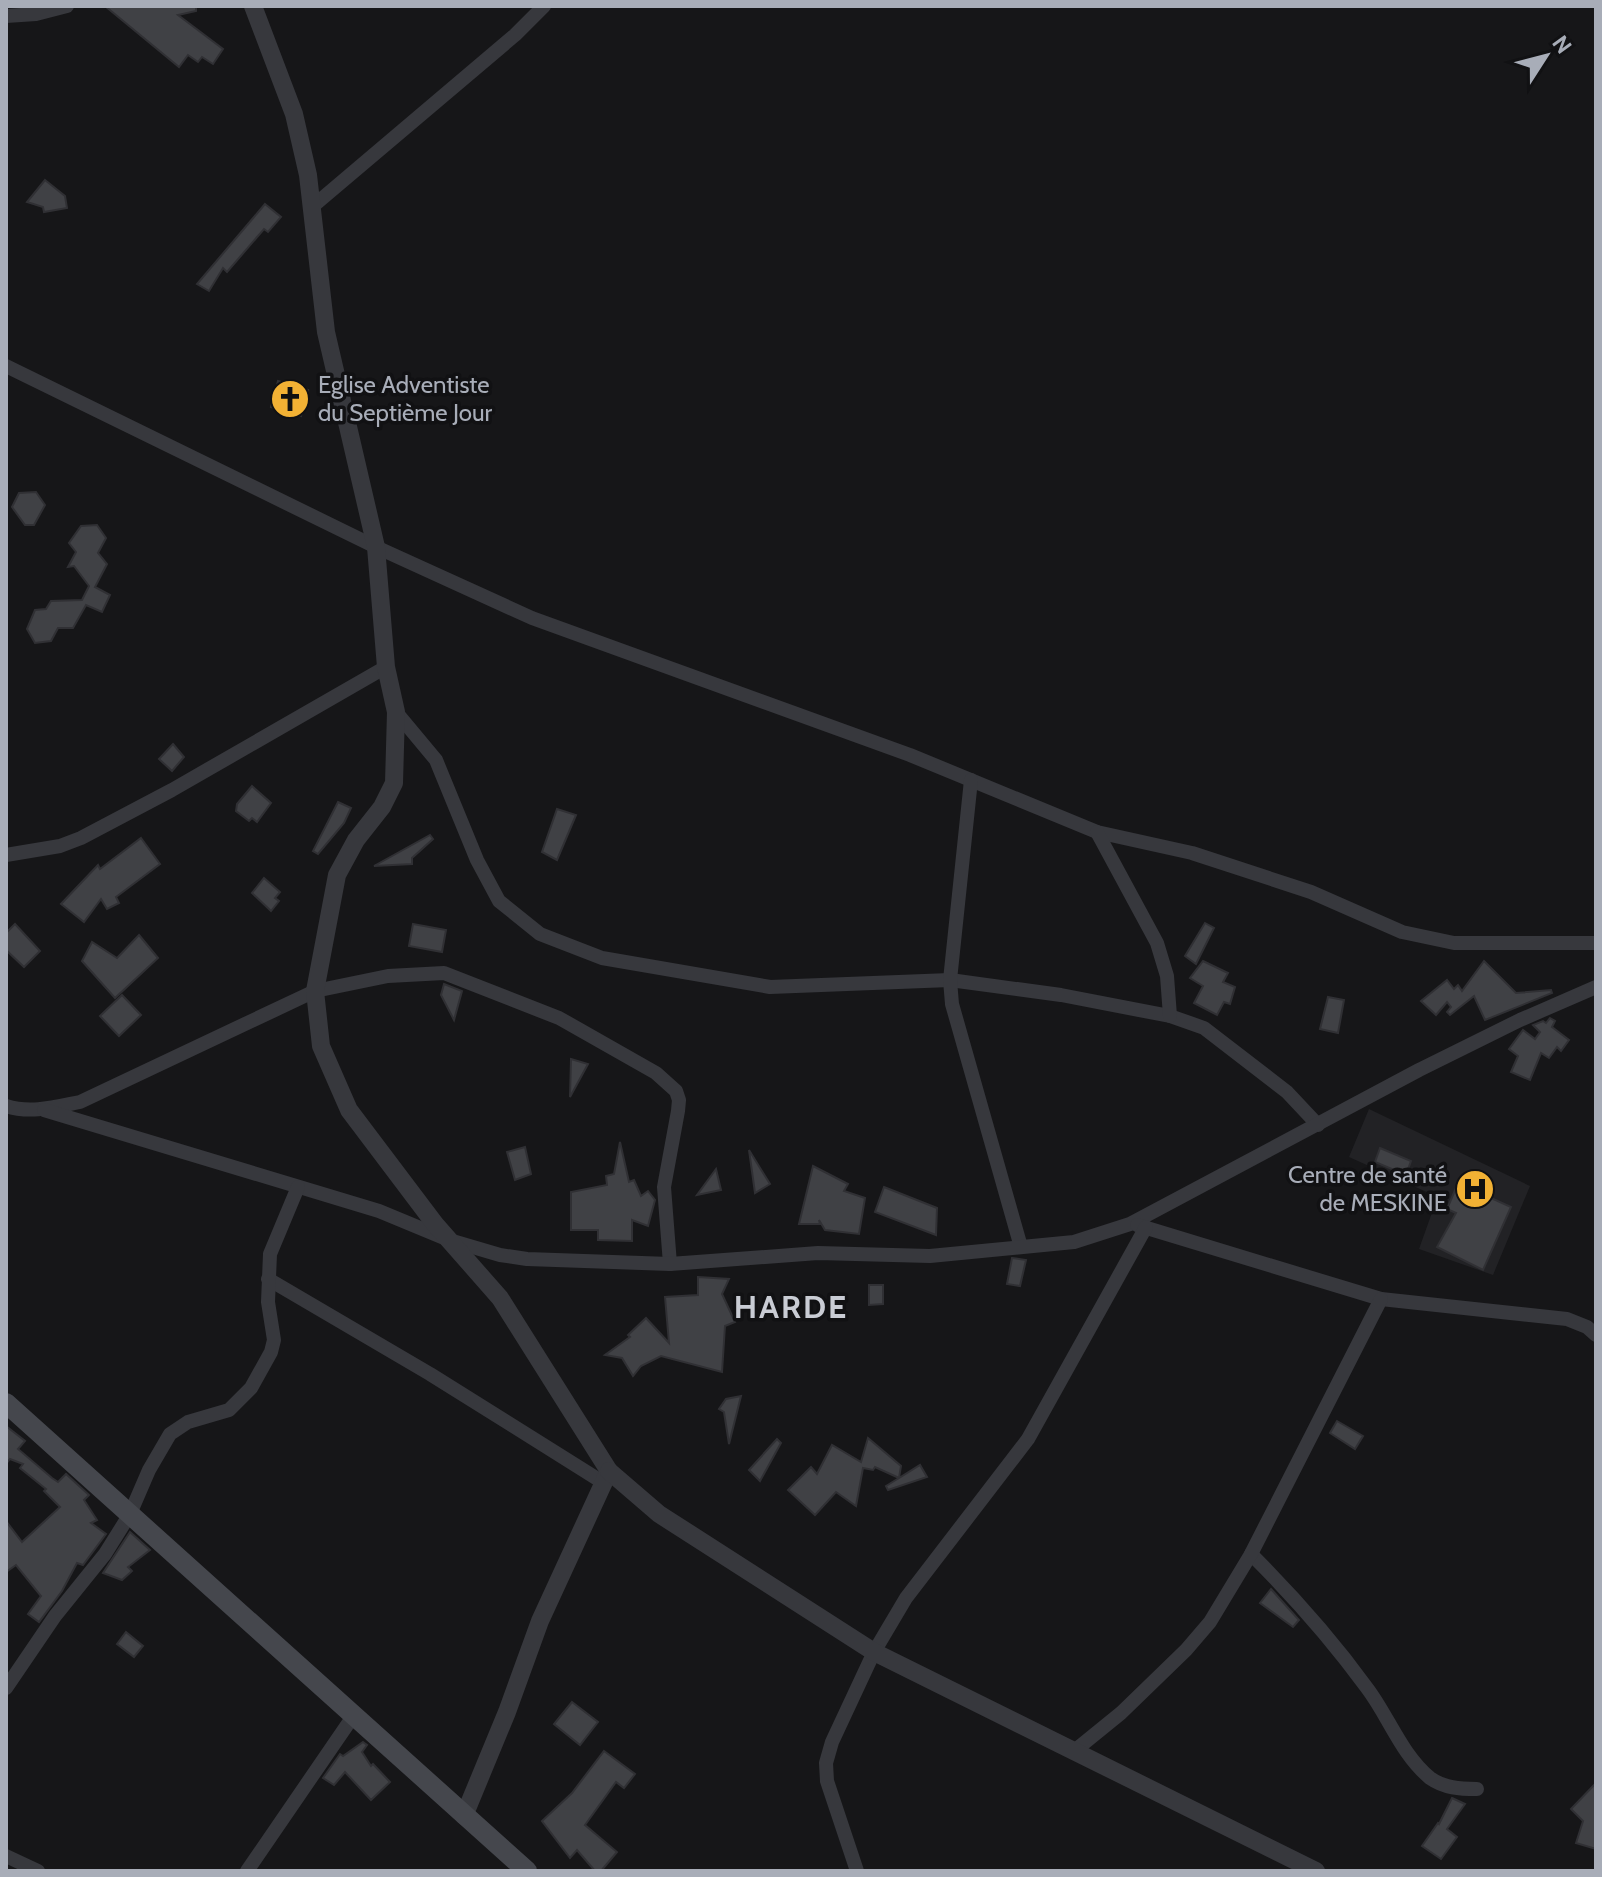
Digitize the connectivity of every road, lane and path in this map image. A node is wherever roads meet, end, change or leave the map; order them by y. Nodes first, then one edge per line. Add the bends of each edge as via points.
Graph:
1 (67, 6) edge
2 (253, 6) edge
3 (544, 6) edge
4 (6, 16) edge
5 (312, 207) junction
6 (6, 366) edge
7 (376, 547) junction
8 (386, 667) junction
9 (396, 712) junction
10 (971, 780) junction
11 (1097, 832) junction
12 (6, 855) edge
13 (1596, 943) edge
14 (950, 980) junction
15 (1596, 987) edge
16 (315, 991) junction
17 (1170, 1016) junction
18 (6, 1106) edge
19 (44, 1110) junction
20 (1318, 1125) junction
21 (298, 1187) junction
22 (1130, 1224) junction
23 (1146, 1227) junction
24 (449, 1240) junction
25 (1021, 1247) junction
26 (670, 1264) junction
27 (268, 1279) junction
28 (1381, 1299) junction
29 (1596, 1335) edge
30 (6, 1403) edge
31 (607, 1477) junction
32 (130, 1514) junction
33 (1251, 1554) junction
34 (874, 1652) junction
35 (6, 1688) edge
36 (354, 1715) junction
37 (1073, 1752) junction
38 (1477, 1789) dead end
39 (464, 1816) junction
40 (13, 1863) edge
41 (38, 1871) edge
42 (247, 1871) edge
43 (527, 1871) edge
44 (857, 1871) edge
45 (1316, 1871) edge

1 - 4 street
2 - 5 street via 294,114
3 - 5 street
5 - 7 street via 326,332
6 - 7 street
7 - 8 street
7 - 10 street via 532,618
8 - 9 street
8 - 12 street via 81,838
9 - 14 street via 436,760 499,901 540,934 602,958 770,987
9 - 16 street via 394,783 337,875
10 - 11 street
10 - 14 street
11 - 13 street via 1192,853 1311,892 1402,932 1454,943
11 - 17 street via 1157,943 1167,976
14 - 17 street
14 - 25 street via 952,1004
15 - 20 street via 1457,1051
16 - 19 street via 80,1102
16 - 24 street via 321,1046 349,1110
16 - 26 street via 388,976 444,973 559,1018 656,1073 679,1100 664,1187
17 - 20 street via 1204,1028 1287,1092
18 - 19 street
19 - 21 street
20 - 22 street
21 - 24 street via 379,1211
21 - 27 street via 270,1254
22 - 23 street
22 - 25 street via 1074,1242
23 - 28 street
23 - 34 street via 1028,1439 906,1598
24 - 26 street via 527,1259
24 - 31 street via 500,1298
25 - 26 street via 930,1256 818,1253
27 - 31 street
27 - 32 street via 274,1340 251,1388 229,1410 188,1422 170,1434
28 - 29 street via 1567,1319
28 - 33 street
30 - 32 main road
31 - 34 street
31 - 39 street via 540,1621
32 - 35 street
32 - 36 main road
33 - 37 street via 1210,1622 1186,1650
33 - 38 street via 1322,1628 1420,1768 1434,1781
34 - 37 street
34 - 44 street via 826,1763 827,1781
36 - 39 main road
36 - 42 street
37 - 45 street
39 - 43 main road
40 - 41 street

